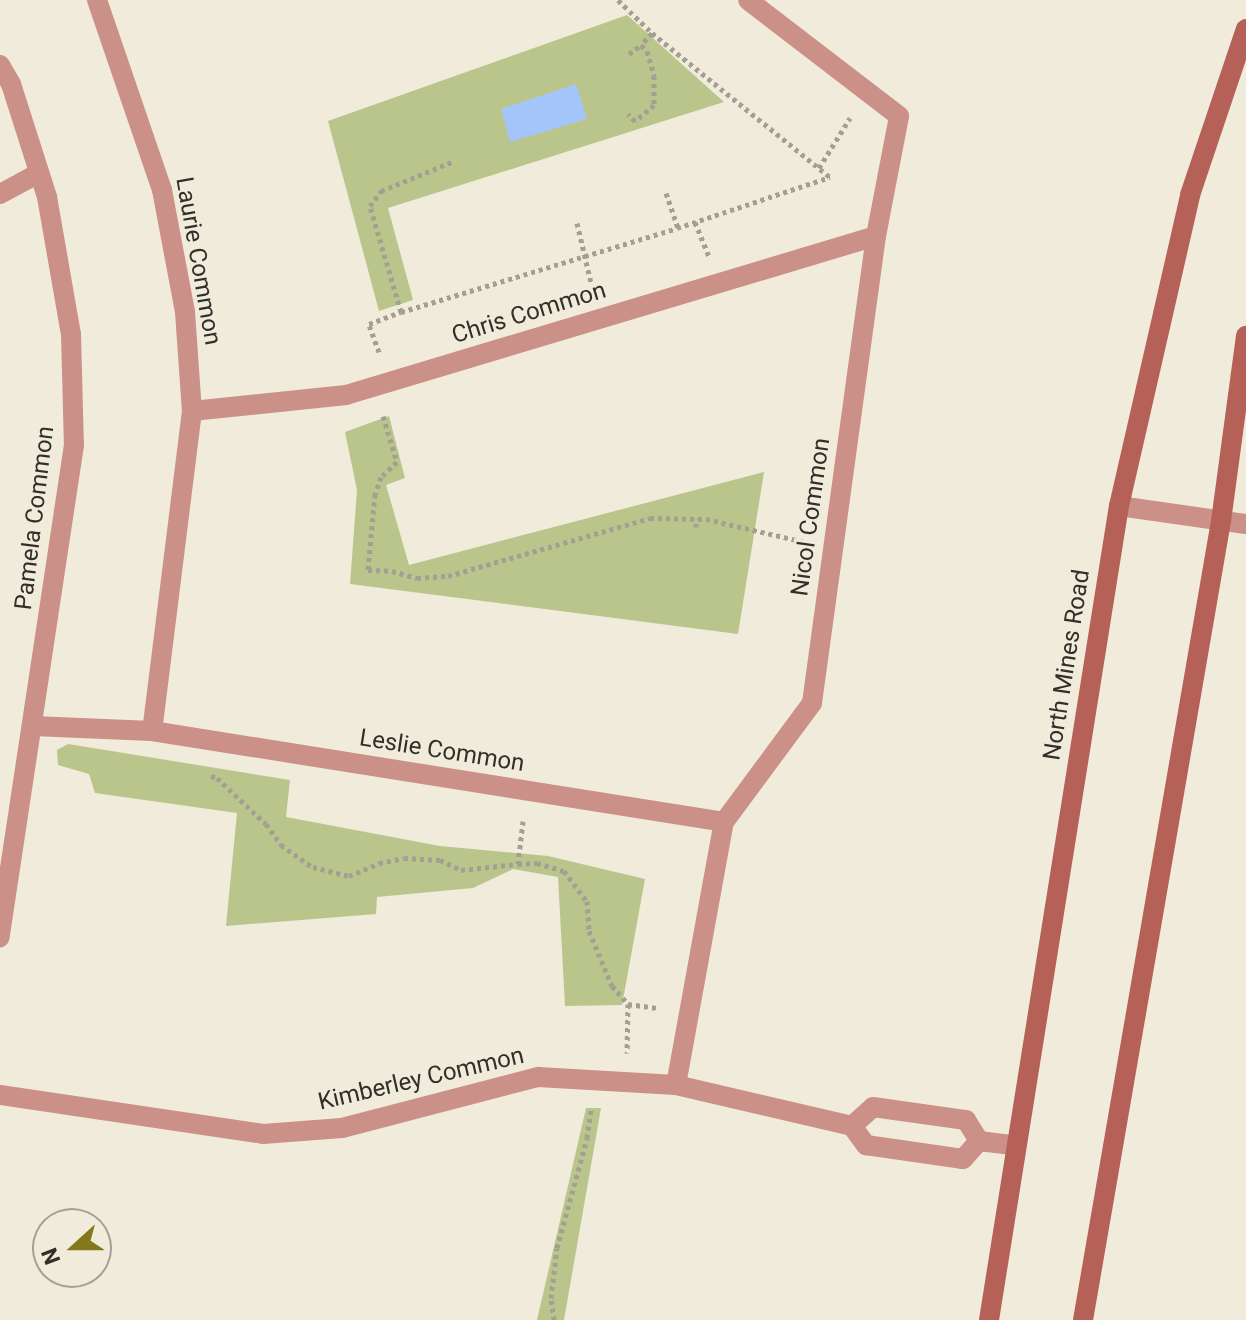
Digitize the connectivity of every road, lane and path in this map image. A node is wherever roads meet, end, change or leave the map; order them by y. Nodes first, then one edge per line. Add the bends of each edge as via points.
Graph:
1 (97, 0) edge
2 (618, 0) edge
3 (748, 0) edge
4 (1246, 29) edge
5 (652, 33) junction
6 (641, 45) junction
7 (629, 54) dead end
8 (0, 65) edge
9 (867, 91) junction
10 (628, 114) dead end
11 (454, 161) dead end
12 (819, 168) junction
13 (39, 173) junction
14 (666, 193) dead end
15 (0, 194) edge
16 (697, 221) junction
17 (577, 223) dead end
18 (677, 228) junction
19 (876, 236) junction
20 (585, 256) junction
21 (719, 283) junction
22 (401, 312) junction
23 (599, 319) junction
24 (1246, 336) edge
25 (382, 361) dead end
26 (192, 411) junction
27 (391, 440) dead end
28 (1119, 506) junction
29 (696, 519) junction
30 (1221, 521) junction
31 (1246, 524) edge
32 (696, 527) dead end
33 (833, 549) junction
34 (33, 726) junction
35 (152, 731) junction
36 (206, 774) dead end
37 (526, 791) junction
38 (724, 822) junction
39 (518, 864) junction
40 (0, 937) edge
41 (595, 1081) junction
42 (630, 1082) junction
43 (676, 1085) junction
44 (0, 1095) edge
45 (852, 1126) junction
46 (979, 1141) junction
47 (1017, 1146) junction
48 (554, 1320) edge
49 (989, 1320) edge
50 (1083, 1320) edge

1 - 26 street, Laurie Common via 162,190 185,312
2 - 5 path
3 - 9 street, Nicol Common
4 - 28 main road, North Mines Road via 1190,195
5 - 6 path
5 - 12 path
6 - 7 path
6 - 10 path via 654,76 654,105 635,121
8 - 13 street, Pamela Common
9 - 12 path
9 - 19 street, Nicol Common via 899,116
11 - 22 path via 381,191 370,206
12 - 16 path via 830,177
13 - 15 street
13 - 34 street, Pamela Common via 71,334 74,445
14 - 18 path
16 - 18 path
16 - 21 path
17 - 20 path
18 - 20 path
19 - 21 street, Chris Common
19 - 33 street, Nicol Common
20 - 22 path
20 - 23 path
21 - 23 street, Chris Common
22 - 25 path via 369,324
23 - 26 street, Chris Common via 346,395
24 - 30 main road
26 - 35 street, Laurie Common
27 - 29 path via 397,462 381,477 375,494 368,570 417,578 448,576 617,525 650,518
28 - 30 street
28 - 47 main road, North Mines Road
29 - 32 path
29 - 33 path
30 - 31 street
30 - 50 main road
33 - 38 street, Nicol Common via 812,703
34 - 35 street, Leslie Common
34 - 40 street, Pamela Common
35 - 37 street, Leslie Common
36 - 39 path via 266,824 281,845 313,867 349,876 404,858 440,860 461,870
37 - 38 street, Leslie Common
37 - 39 path
38 - 43 street, Nicol Common
39 - 42 path via 564,871 587,901 589,931 612,986 628,1004
41 - 42 street, Kimberley Common
41 - 44 street, Kimberley Common via 538,1077 342,1128 263,1134
41 - 48 path via 587,1138 557,1248
42 - 43 street, Kimberley Common
43 - 45 street, Kimberley Common
45 - 46 street, Kimberley Common via 866,1145 963,1159
45 - 46 street via 873,1107 966,1120
46 - 47 street
47 - 49 main road, North Mines Road

